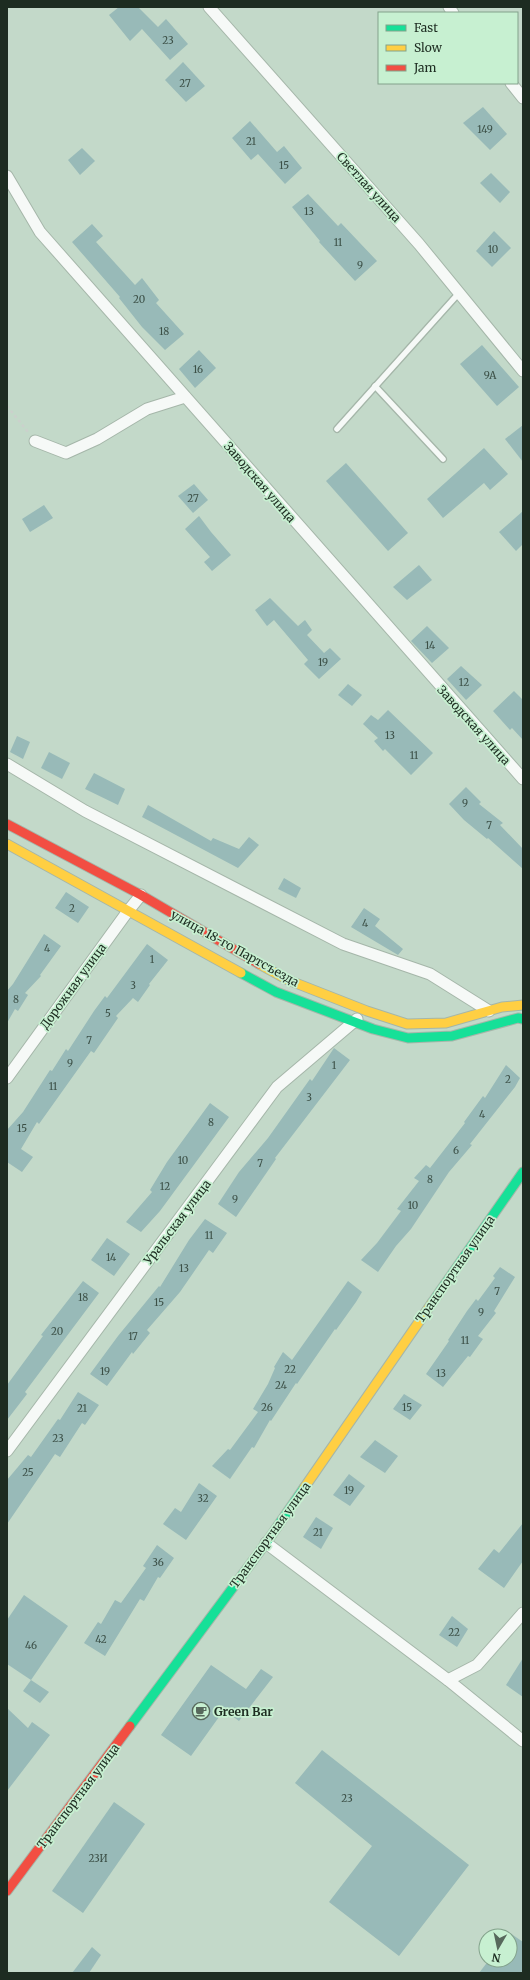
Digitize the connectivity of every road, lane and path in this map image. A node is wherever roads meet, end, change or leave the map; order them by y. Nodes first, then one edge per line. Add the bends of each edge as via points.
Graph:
1 (209, 7) edge
2 (512, 84) edge
3 (523, 98) edge
4 (7, 176) edge
5 (459, 293) junction
6 (523, 371) edge
7 (375, 386) junction
8 (185, 397) junction
9 (7, 406) edge
10 (337, 429) dead end
11 (36, 441) joint
12 (443, 459) dead end
13 (7, 764) edge
14 (523, 779) edge
15 (7, 824) edge
16 (7, 844) edge
17 (141, 896) junction
18 (128, 911) junction
19 (523, 1005) edge
20 (367, 1011) junction
21 (489, 1011) junction
22 (523, 1019) edge
23 (354, 1021) junction
24 (7, 1078) edge
25 (523, 1172) edge
26 (7, 1451) edge
27 (266, 1543) junction
28 (523, 1613) edge
29 (448, 1680) junction
30 (523, 1742) edge
31 (7, 1891) edge

1 - 5 street, Светлая улица via 419,244
2 - 3 street
4 - 8 street, Заводская улица via 40,232
5 - 6 street, Светлая улица
5 - 7 lane
7 - 10 lane
7 - 12 lane
8 - 11 street via 147,409 97,439 66,453
8 - 14 street, Заводская улица
9 - 11 path
13 - 21 street via 85,811 343,944 430,974
15 - 17 main road, улица 18-го Партсъезда
16 - 18 main road, улица 18-го Партсъезда
17 - 18 street, Дорожная улица
17 - 20 main road, улица 18-го Партсъезда via 288,980
18 - 23 main road, улица 18-го Партсъезда via 276,992
18 - 24 street, Дорожная улица
19 - 21 main road, улица 18-го Партсъезда
20 - 21 main road, улица 18-го Партсъезда via 407,1024 446,1023
20 - 23 street, Уральская улица
22 - 23 main road, улица 18-го Партсъезда via 518,1018 452,1036 408,1038
23 - 26 street, Уральская улица via 278,1086
25 - 27 main road, Транспортная улица
27 - 29 street
27 - 31 main road, Транспортная улица
28 - 29 street via 477,1665
29 - 30 street

